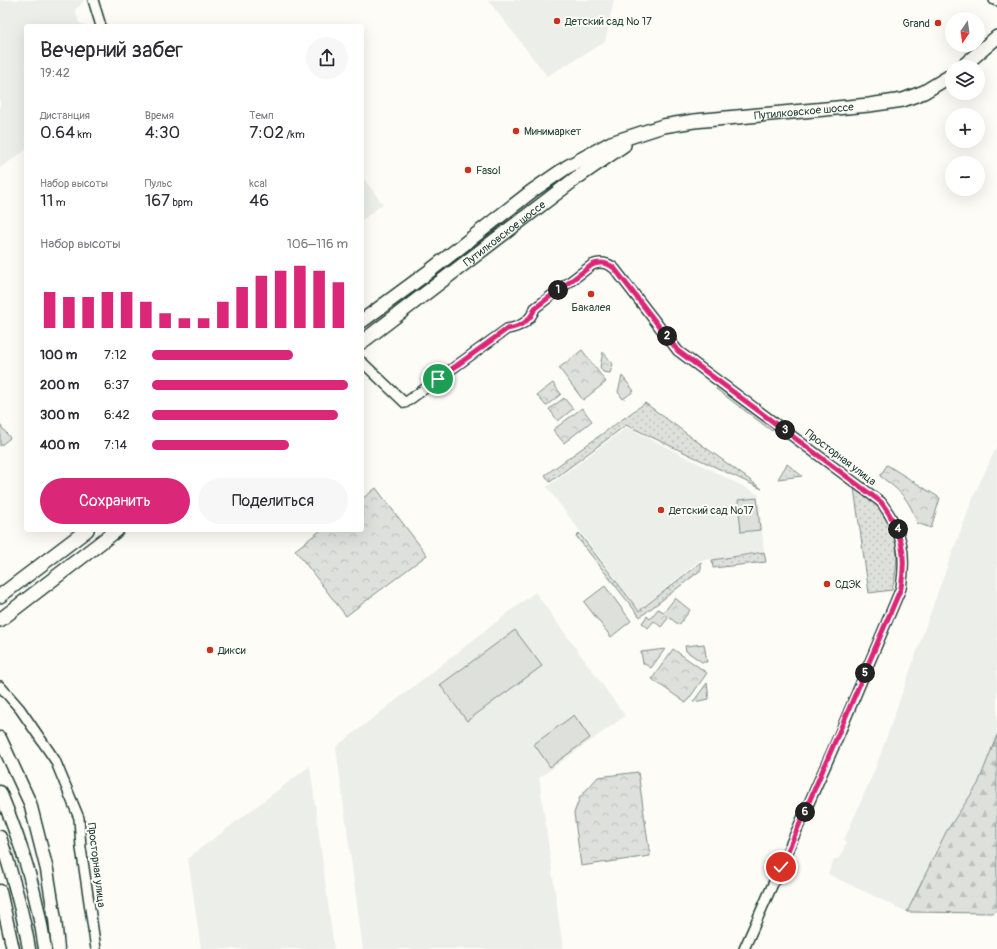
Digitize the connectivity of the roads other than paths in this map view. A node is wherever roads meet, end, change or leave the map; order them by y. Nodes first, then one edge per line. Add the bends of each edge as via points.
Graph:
1 (93, 0) edge
2 (994, 0) edge
3 (997, 1) edge
4 (100, 24) edge
5 (997, 37) edge
6 (970, 60) edge
7 (945, 79) edge
8 (650, 129) junction
9 (364, 320) edge
10 (364, 340) edge
11 (364, 364) edge
12 (84, 532) edge
13 (114, 532) edge
14 (0, 596) edge
15 (0, 620) edge
16 (0, 686) edge
17 (0, 738) edge
18 (0, 792) edge
19 (0, 837) edge
20 (0, 891) edge
21 (13, 949) edge
22 (29, 949) edge
23 (45, 949) edge
24 (58, 949) edge
25 (96, 949) edge
26 (744, 949) edge

1 - 4 street
2 - 3 street
5 - 6 main road
7 - 8 main road, Путилковское шоссе via 924,92 902,100 694,121
8 - 9 main road, Путилковское шоссе via 611,143 567,167
8 - 10 main road, Путилковское шоссе via 575,179
11 - 26 street, Просторная улица via 405,404 507,329 518,328 532,316 535,308 592,265 608,265 615,269 678,351 881,502 890,514 902,542 904,573 901,588
12 - 14 main road
13 - 15 main road
16 - 25 street, Просторная улица via 20,709 55,760 79,818
17 - 24 street via 30,803 47,870
18 - 23 street via 29,869
19 - 22 street via 24,916
20 - 21 street

